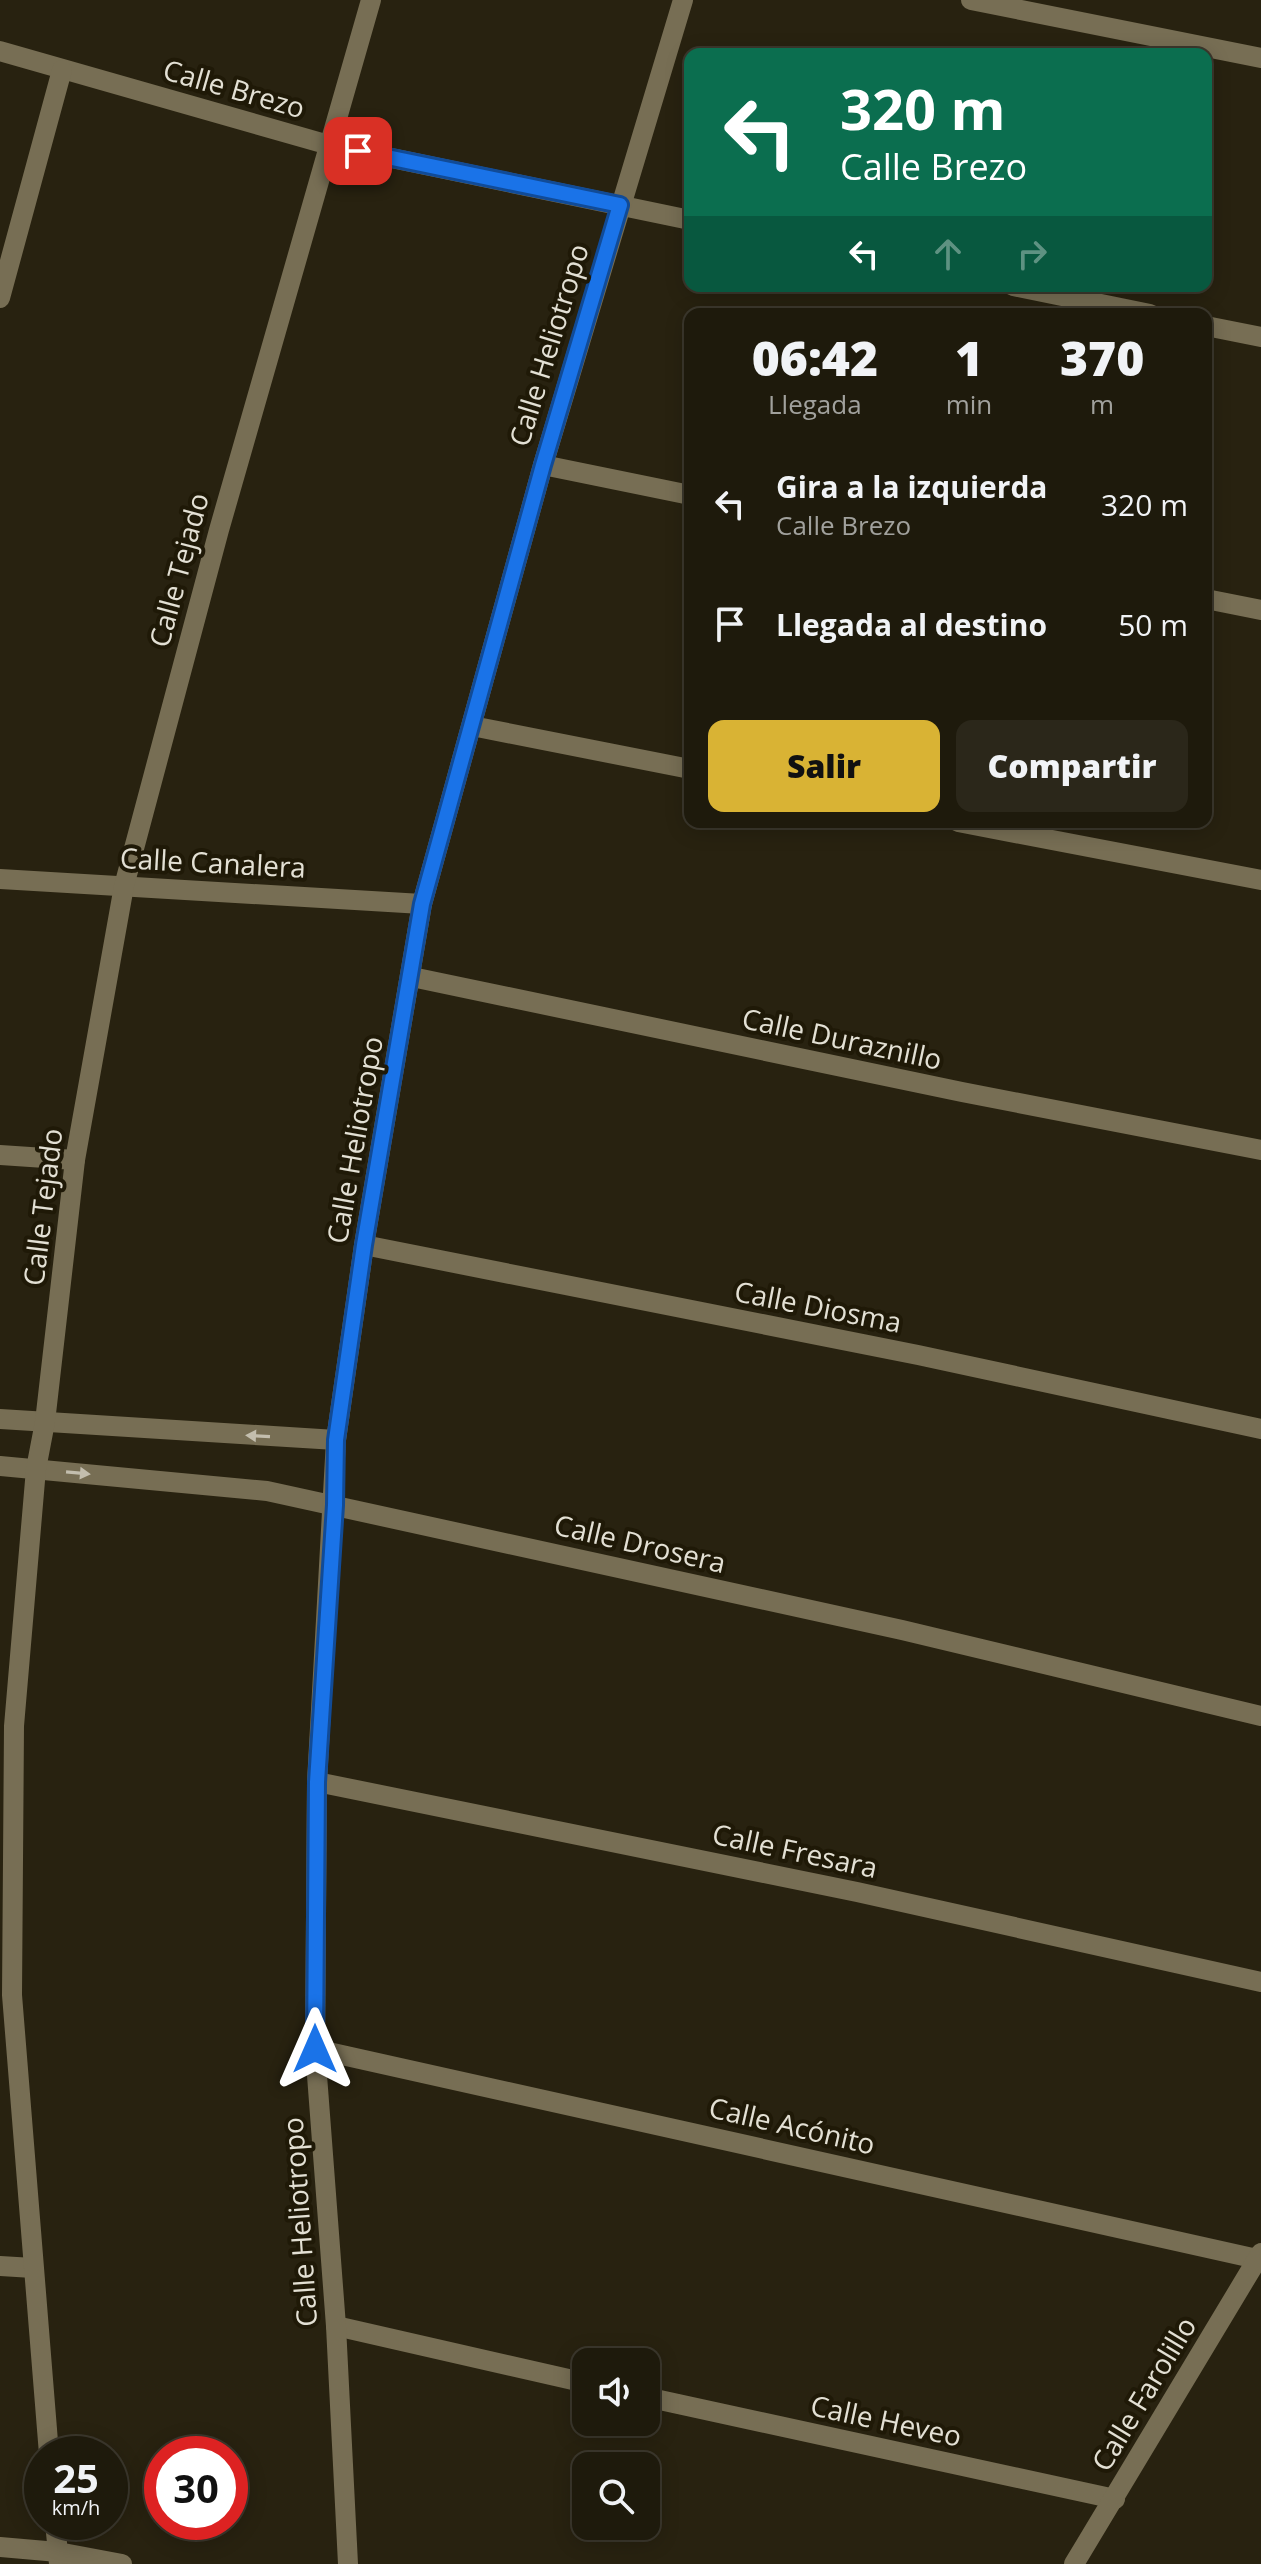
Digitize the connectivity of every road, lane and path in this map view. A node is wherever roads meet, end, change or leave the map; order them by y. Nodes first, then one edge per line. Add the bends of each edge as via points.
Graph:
1 (371, 0) edge
2 (683, 0) edge
3 (971, 0) edge
4 (1211, 48) edge
5 (1212, 48) edge
6 (0, 51) edge
7 (1261, 58) edge
8 (62, 70) junction
9 (329, 145) junction
10 (620, 205) junction
11 (684, 219) edge
12 (1042, 292) edge
13 (0, 298) edge
14 (1121, 308) edge
15 (1212, 327) edge
16 (1261, 337) edge
17 (543, 465) junction
18 (684, 494) edge
19 (1212, 600) edge
20 (1261, 610) edge
21 (472, 726) junction
22 (684, 768) edge
23 (989, 828) edge
24 (0, 879) edge
25 (1261, 880) edge
26 (124, 886) junction
27 (422, 904) junction
28 (412, 977) junction
29 (1261, 1150) edge
30 (0, 1155) edge
31 (75, 1160) junction
32 (364, 1245) junction
33 (0, 1419) edge
34 (45, 1422) junction
35 (1261, 1429) edge
36 (336, 1440) junction
37 (0, 1466) edge
38 (36, 1469) junction
39 (335, 1505) junction
40 (1261, 1716) edge
41 (7, 1726) edge
42 (317, 1782) junction
43 (1261, 1982) edge
44 (6, 1995) edge
45 (315, 2049) junction
46 (1259, 2256) edge
47 (0, 2266) edge
48 (33, 2268) junction
49 (336, 2326) junction
50 (572, 2380) edge
51 (660, 2400) edge
52 (47, 2436) edge
53 (1115, 2499) junction
54 (0, 2547) edge
55 (58, 2558) edge
56 (122, 2564) edge
57 (348, 2564) edge
58 (1074, 2564) edge

1 - 9 street, Calle Tejado
2 - 10 street, Calle Heliotropo
3 - 4 street
5 - 7 street
6 - 8 street, Calle Brezo
8 - 9 street, Calle Brezo
8 - 13 street
9 - 10 street, Calle Brezo
9 - 26 street, Calle Tejado
10 - 11 street, Calle Brezo
10 - 17 street, Calle Heliotropo
12 - 14 street
15 - 16 street
17 - 18 street
17 - 21 street, Calle Heliotropo
19 - 20 street
21 - 22 street
21 - 27 street, Calle Heliotropo
23 - 25 street
24 - 26 street, Calle Canalera
26 - 27 street, Calle Canalera
26 - 31 street, Calle Tejado
27 - 28 street, Calle Heliotropo
28 - 29 street, Calle Duraznillo
28 - 32 street, Calle Heliotropo
30 - 31 street
31 - 34 street, Calle Tejado
32 - 35 street, Calle Diosma
32 - 36 street, Calle Heliotropo
33 - 34 street
36 -> 34 street
34 - 38 street, Calle Tejado
36 - 39 street, Calle Heliotropo
37 - 38 street, Calle Drosera
38 -> 39 street, Calle Drosera via 267,1491
38 - 41 street, Calle Tejado
39 - 40 street, Calle Drosera via 902,1630
39 - 42 street, Calle Heliotropo
41 - 44 street, Calle Tejado
42 - 43 street, Calle Fresara via 857,1892
42 - 45 street, Calle Heliotropo
44 - 48 street, Calle Tejado
45 - 46 street, Calle Acónito
45 - 49 street, Calle Heliotropo
46 - 53 street, Calle Farolillo
47 - 48 street
48 - 52 street, Calle Tejado
49 - 50 street
49 - 57 street, Calle Heliotropo
51 - 53 street, Calle Heveo
53 - 58 street, Calle Farolillo
54 - 55 street
55 - 56 street

